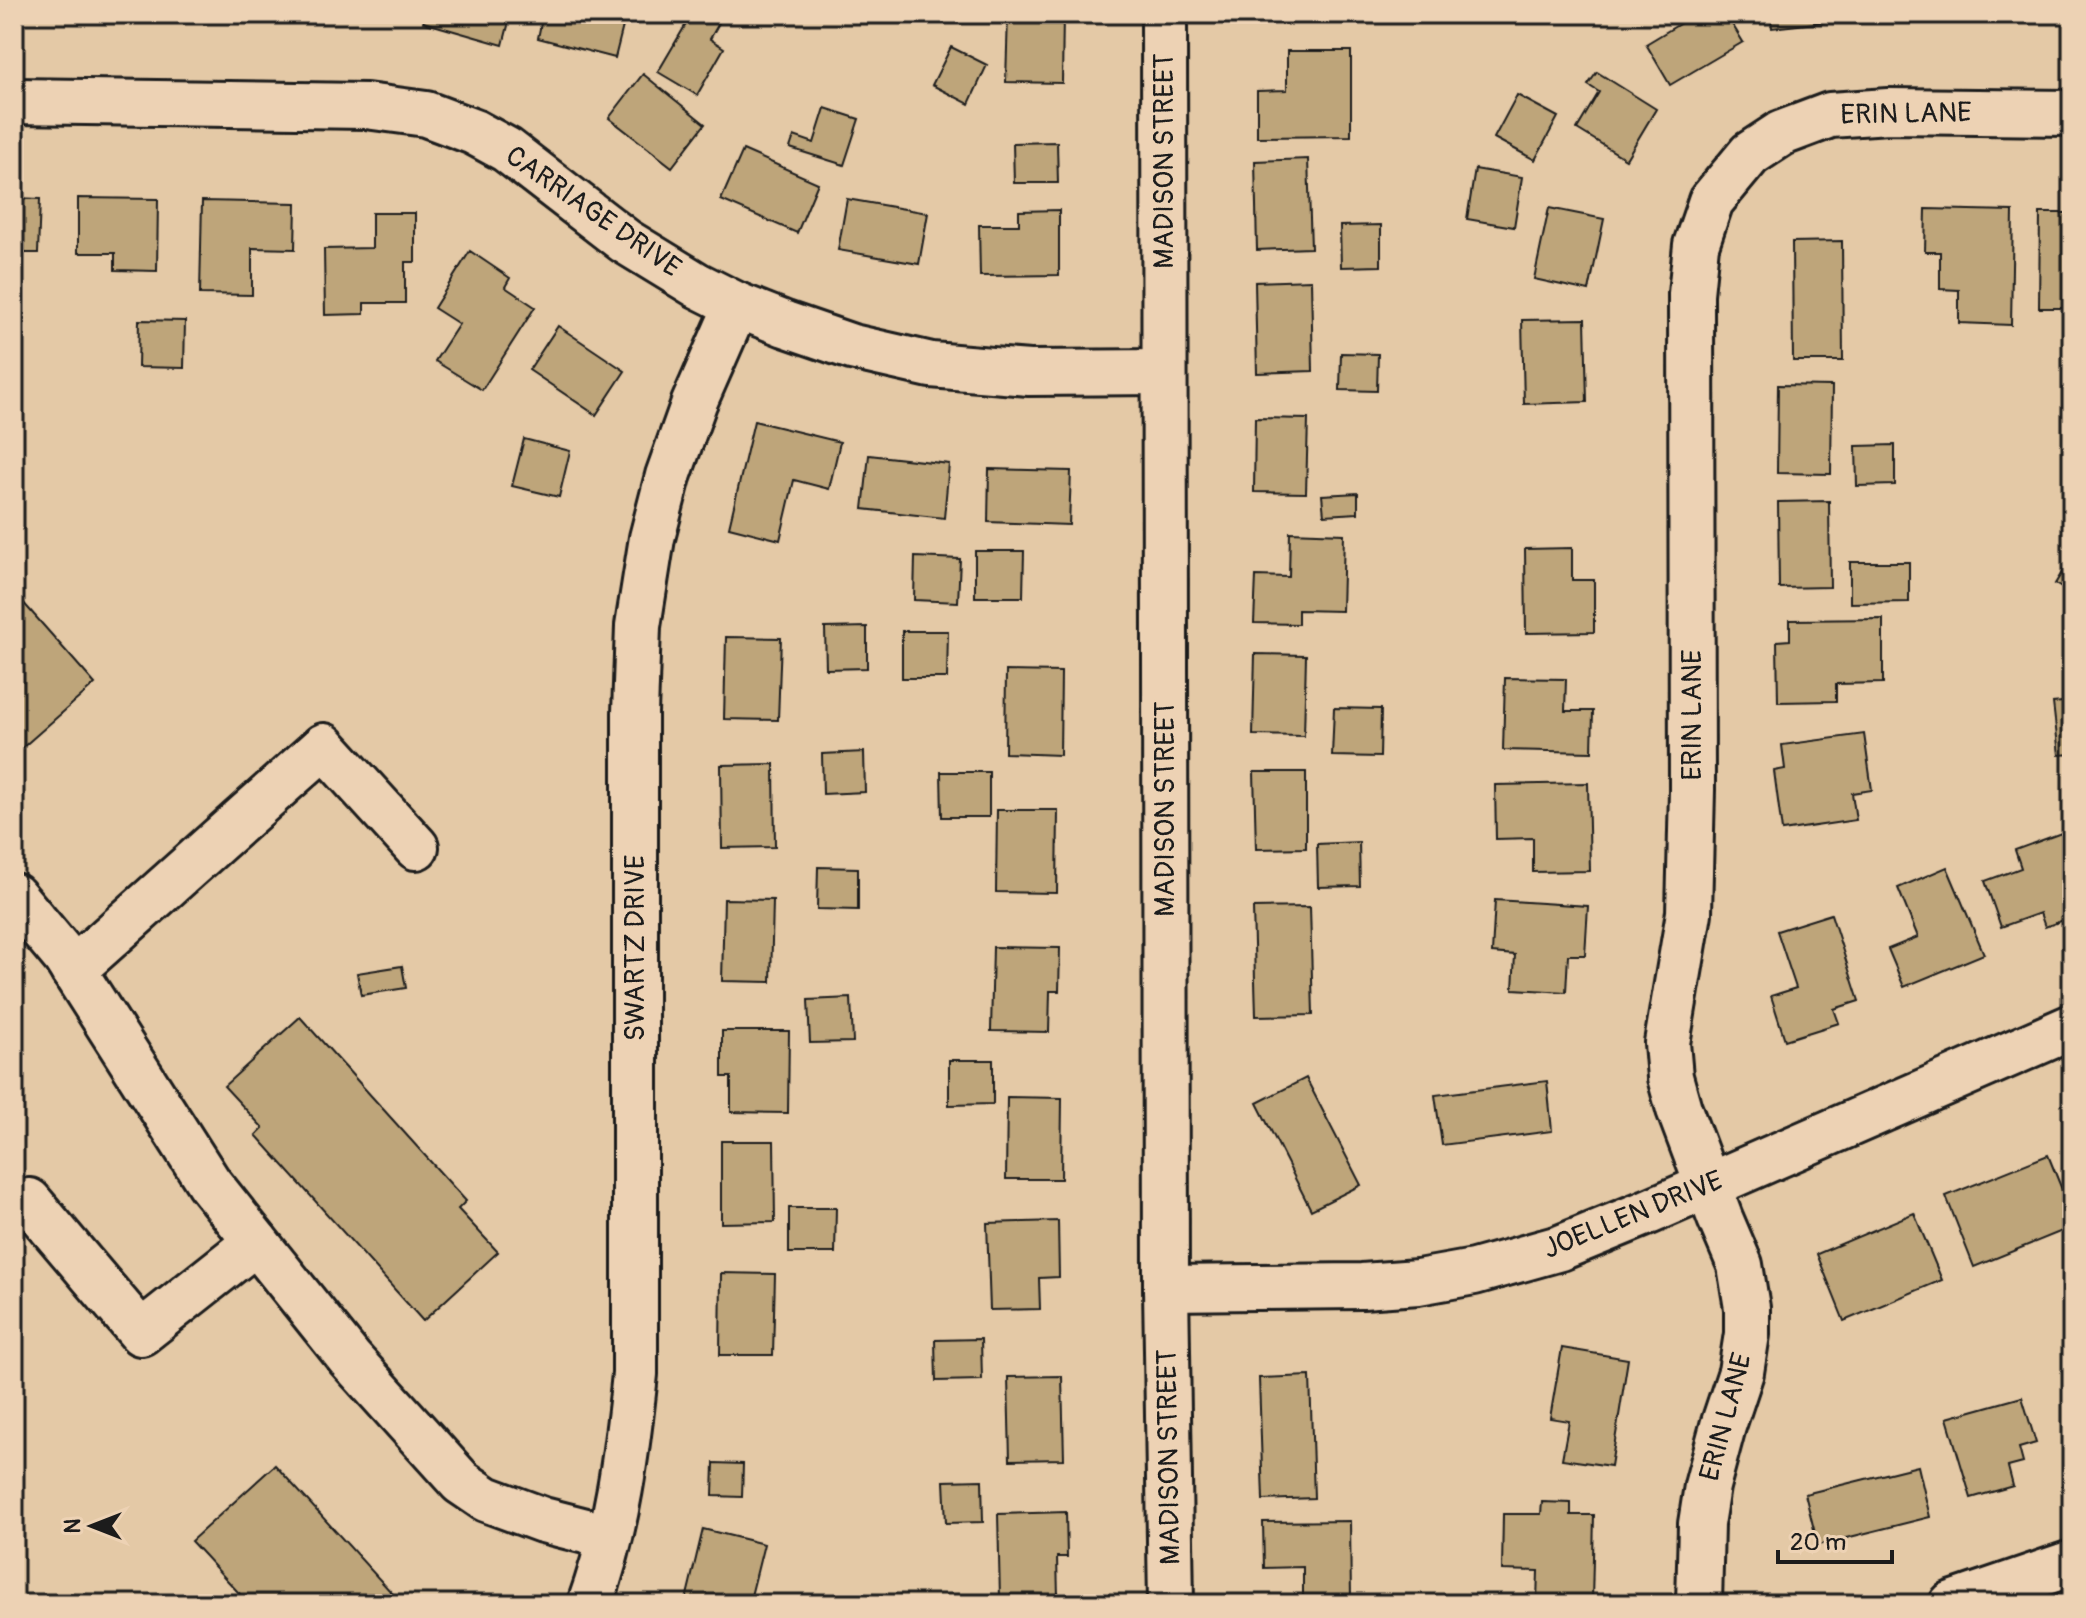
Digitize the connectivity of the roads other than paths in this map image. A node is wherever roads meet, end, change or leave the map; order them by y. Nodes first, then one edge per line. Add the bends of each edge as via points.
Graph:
1 (1164, 14) edge
2 (14, 101) edge
3 (2072, 113) edge
4 (737, 305) junction
5 (1164, 372) junction
6 (416, 847) dead end
7 (14, 896) edge
8 (73, 970) junction
9 (2072, 1027) edge
10 (1709, 1185) junction
11 (29, 1201) dead end
12 (256, 1242) junction
13 (1166, 1288) junction
14 (609, 1537) junction
15 (2072, 1563) edge
16 (590, 1604) edge
17 (1171, 1604) edge
18 (1699, 1604) edge
19 (1952, 1604) edge

1 - 5 street, MADISON STREET
2 - 4 street, CARRIAGE DRIVE via 366,106 426,114 507,150 625,241
3 - 10 street, ERIN LANE via 1830,115 1782,133 1750,154 1711,201 1696,245 1691,294 1689,913 1667,1043 1679,1109
4 - 5 street, CARRIAGE DRIVE via 852,347 931,365 1029,373
4 - 14 street, SWARTZ DRIVE via 668,476 638,626 635,1374 627,1452
5 - 13 street, MADISON STREET
6 - 8 street via 324,746
7 - 8 street
8 - 12 street via 209,1183
9 - 10 street, JOELLEN DRIVE
10 - 13 street, JOELLEN DRIVE via 1560,1248 1474,1272 1362,1286
10 - 18 street, ERIN LANE via 1740,1265 1747,1334 1707,1486
11 - 12 street via 141,1333
12 - 14 street via 350,1359 461,1482 486,1499
13 - 17 street, MADISON STREET
14 - 16 street, SWARTZ DRIVE
15 - 19 street

